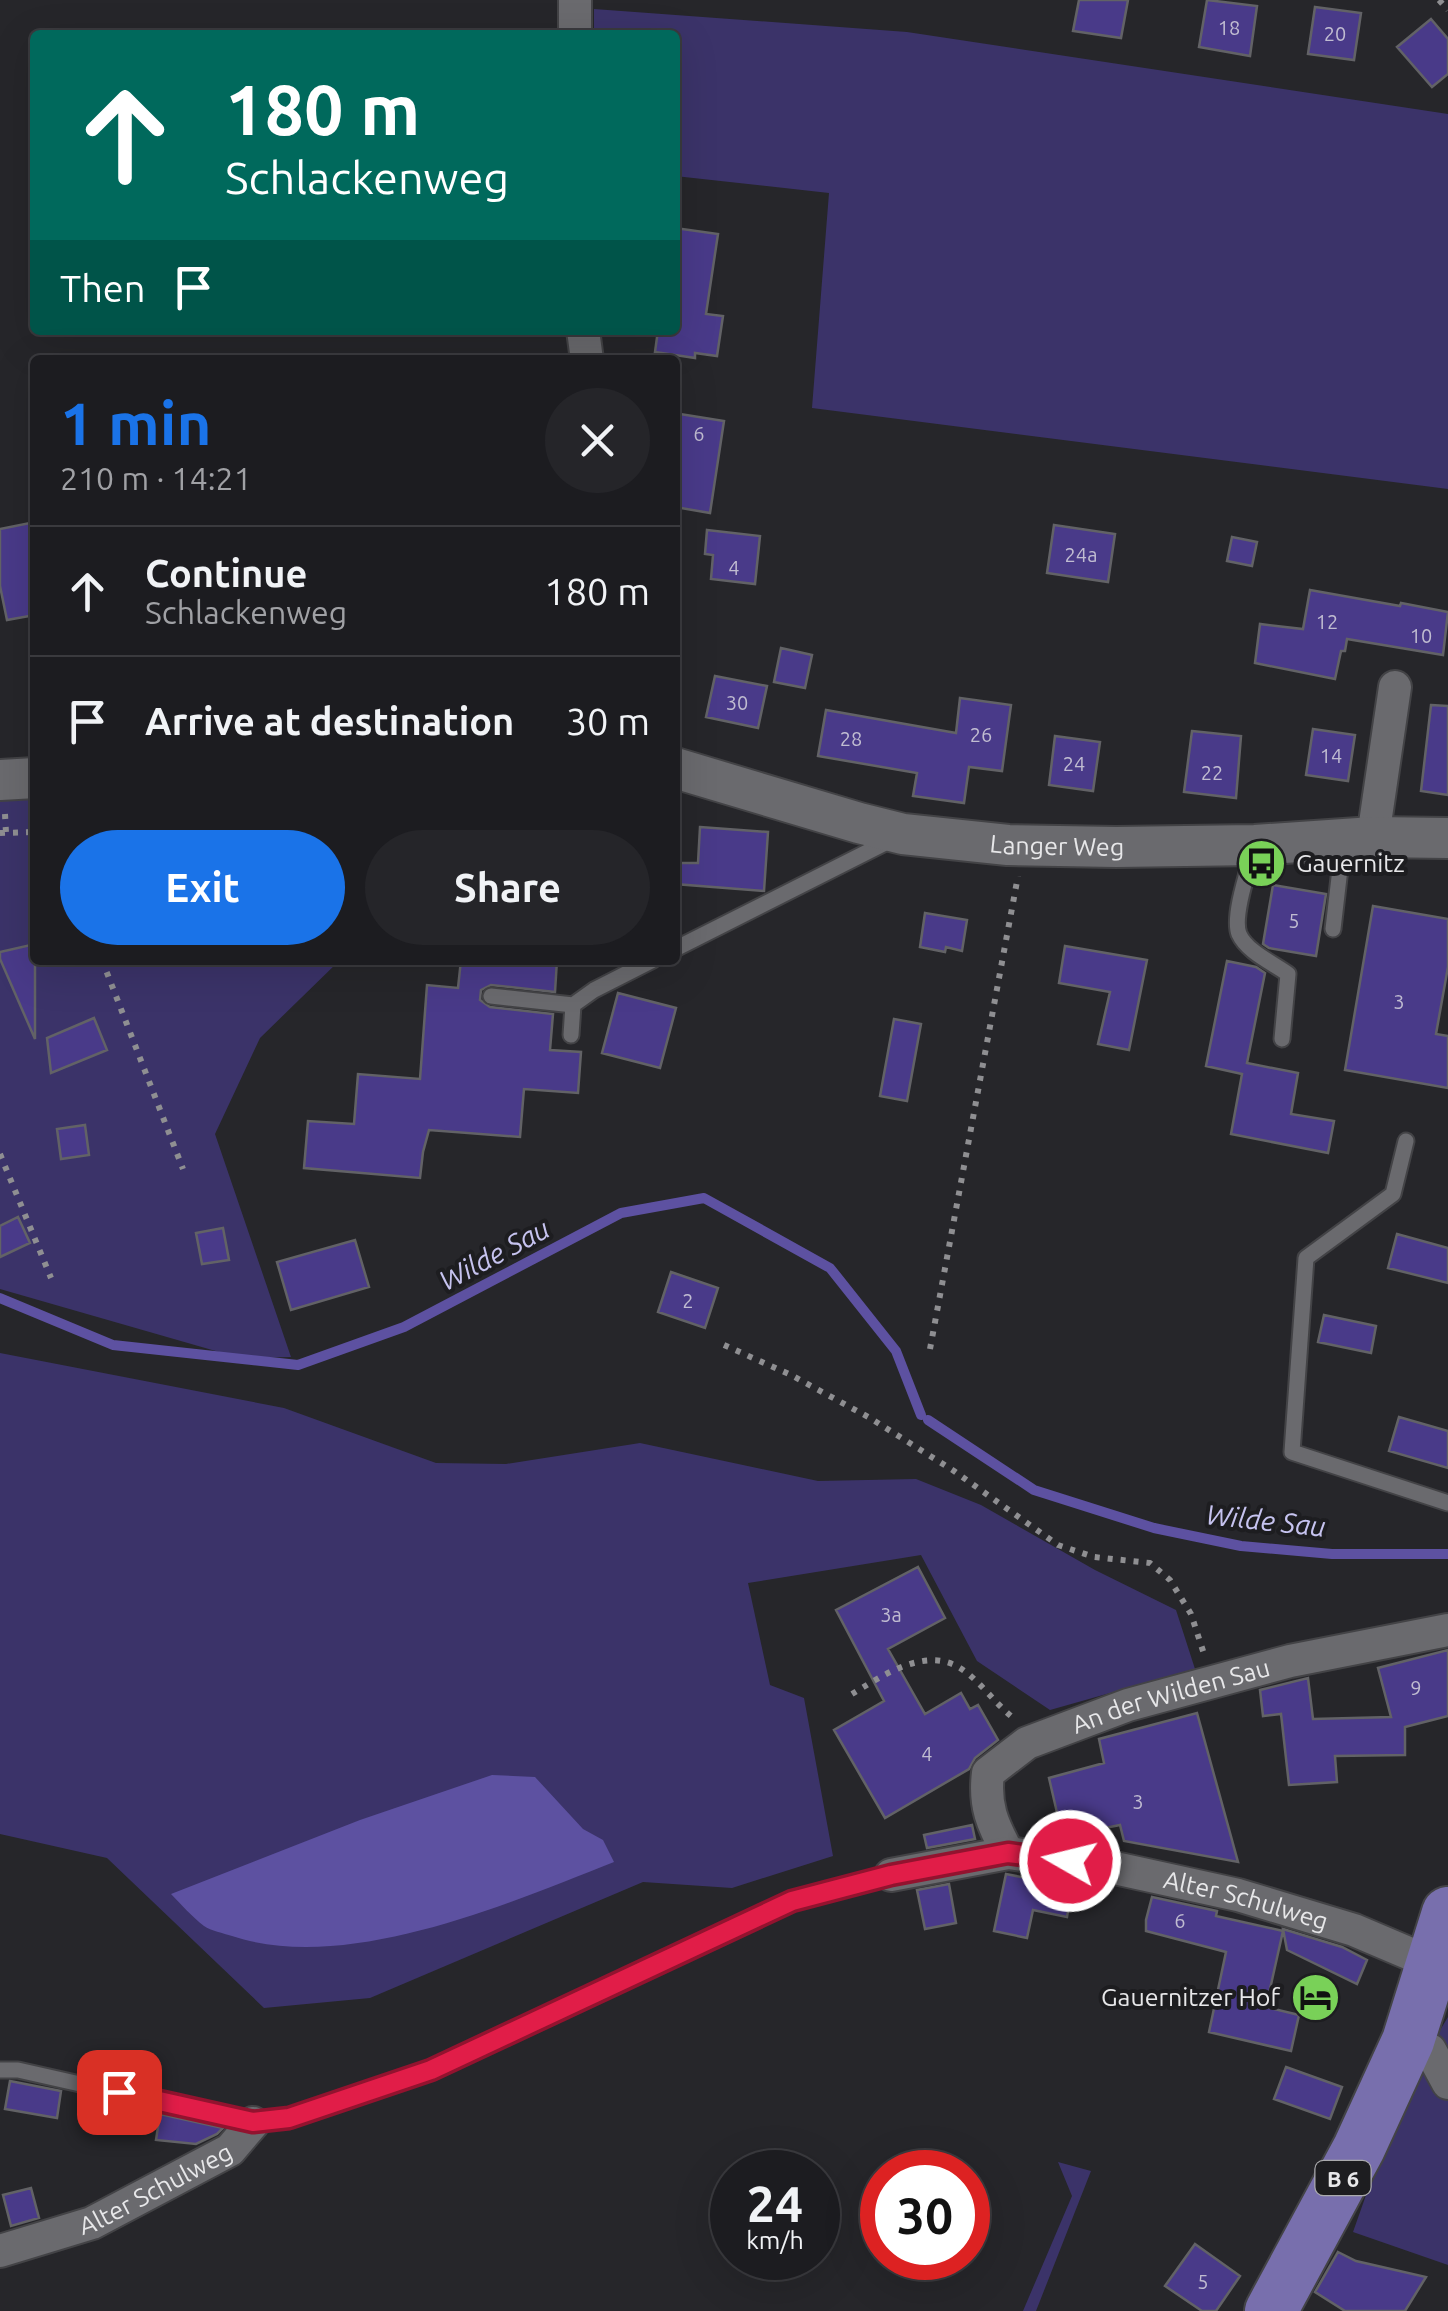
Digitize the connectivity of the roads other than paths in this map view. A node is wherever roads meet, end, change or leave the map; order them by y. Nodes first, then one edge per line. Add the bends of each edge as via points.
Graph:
1 (575, 0) edge
2 (575, 30) edge
3 (1395, 688) dead end
4 (680, 770) edge
5 (30, 778) edge
6 (0, 780) edge
7 (903, 834) junction
8 (1358, 838) junction
9 (1448, 838) edge
10 (1255, 845) junction
11 (1333, 929) dead end
12 (680, 946) edge
13 (643, 965) edge
14 (491, 996) dead end
15 (573, 1005) junction
16 (571, 1035) dead end
17 (1282, 1038) dead end
18 (1406, 1141) dead end
19 (1448, 1503) edge
20 (1448, 1630) edge
21 (1008, 1853) junction
22 (891, 1875) joint
23 (1448, 1913) edge
24 (1434, 1964) junction
25 (1408, 2041) junction
26 (0, 2070) edge
27 (1448, 2084) edge
28 (253, 2122) junction
29 (0, 2252) edge
30 (1271, 2311) edge

1 - 2 street
3 - 8 street
4 - 7 street, Langer Weg
5 - 6 street
7 - 10 street, Langer Weg via 1024,846
7 - 12 lane
8 - 9 street, Langer Weg
8 - 10 street, Langer Weg
8 - 11 lane
10 - 17 lane via 1239,934 1288,974
13 - 15 lane
14 - 15 lane
15 - 16 lane
18 - 19 lane via 1393,1194 1306,1258 1292,1452
20 - 21 street, An der Wilden Sau via 1290,1661 1128,1706 1027,1743 988,1772 985,1795
21 - 22 street, Alter Schulweg
21 - 24 street, Alter Schulweg via 1101,1865 1238,1896 1354,1930
22 - 28 lane, Alter Schulweg via 792,1901 431,2070 289,2118
23 - 24 main road, B 6
24 - 25 main road, B 6
25 - 27 street via 1430,2050
25 - 30 main road, B 6
26 - 28 lane
28 - 29 street, Alter Schulweg via 230,2150 92,2223

